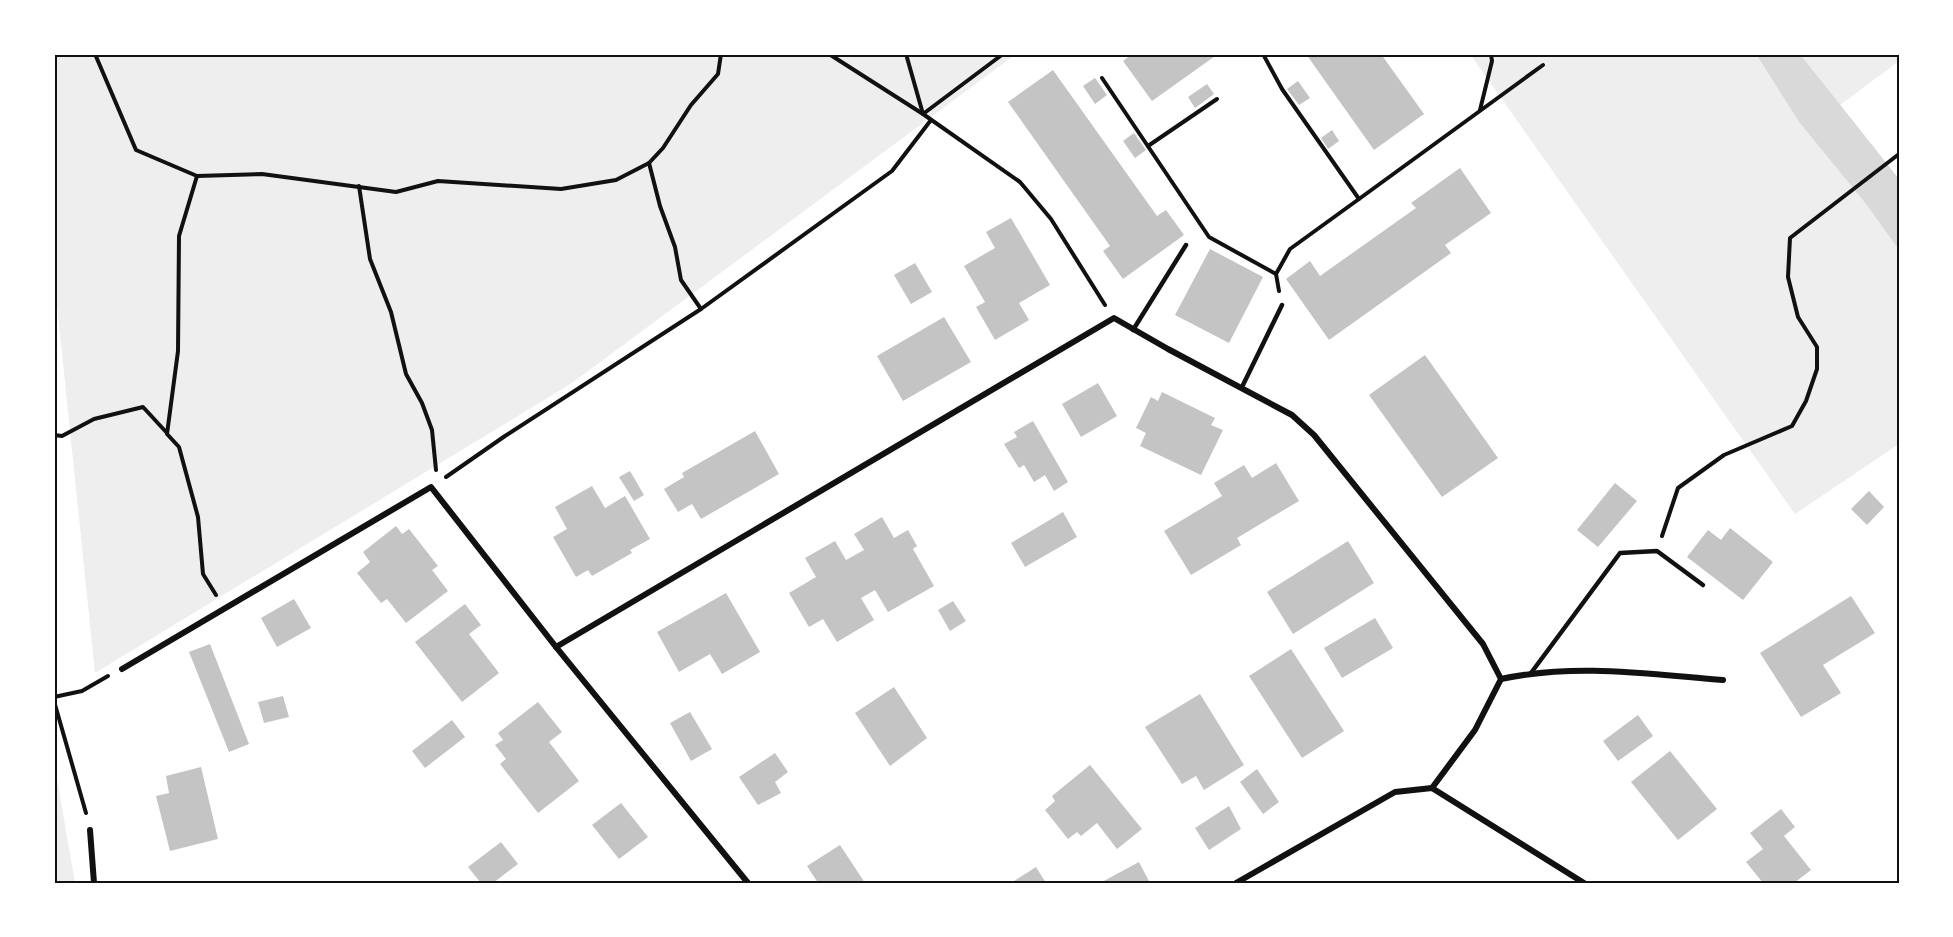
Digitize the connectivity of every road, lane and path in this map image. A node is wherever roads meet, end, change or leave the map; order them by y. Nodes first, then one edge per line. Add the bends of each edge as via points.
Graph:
1 (95, 54) edge
2 (721, 54) edge
3 (829, 54) edge
4 (906, 54) edge
5 (1003, 54) edge
6 (1263, 54) edge
7 (1491, 54) edge
8 (1543, 65) dead end
9 (1102, 78) dead end
10 (1217, 99) dead end
11 (1480, 111) junction
12 (923, 114) junction
13 (931, 120) junction
14 (1148, 146) junction
15 (1899, 154) edge
16 (649, 163) junction
17 (197, 176) junction
18 (359, 186) junction
19 (1359, 199) junction
20 (1186, 245) dead end
21 (1276, 274) junction
22 (1282, 305) joint
23 (701, 309) junction
24 (1114, 318) junction
25 (1133, 330) junction
26 (1242, 387) junction
27 (167, 434) junction
28 (54, 435) edge
29 (434, 485) junction
30 (1657, 551) junction
31 (1703, 585) dead end
32 (224, 609) junction
33 (556, 646) junction
34 (122, 669) joint
35 (1531, 673) junction
36 (1501, 679) junction
37 (1723, 680) dead end
38 (54, 699) edge
39 (1432, 788) junction
40 (90, 830) joint
41 (94, 883) edge
42 (748, 883) edge
43 (1236, 883) edge
44 (1584, 883) edge

1 - 17 path via 136,150
2 - 16 path via 718,74
3 - 12 path
4 - 12 path
5 - 12 path
6 - 19 path via 1282,89
7 - 11 path
8 - 11 path
9 - 14 path
10 - 14 path
11 - 19 path
12 - 13 path
13 - 23 path via 892,171
13 - 24 path via 1020,182 1051,219
14 - 21 path via 1209,237
15 - 30 path via 1790,238 1788,277 1798,316 1817,347 1817,369 1792,426 1724,455 1678,488
16 - 18 path via 616,180 561,189 438,181 396,192
16 - 23 path via 681,279
17 - 18 path via 262,174
17 - 27 path via 179,236 178,351
18 - 29 path via 370,260 391,312 406,374 432,430
19 - 21 path via 1290,249
20 - 25 lane
21 - 22 path
22 - 26 lane
23 - 29 path
24 - 25 street
24 - 33 street
25 - 26 street
26 - 36 street via 1292,415 1314,435 1483,644
27 - 28 path via 143,407 94,419 62,436
27 - 32 path via 179,447 198,517 203,574
29 - 32 street
29 - 33 street
30 - 31 lane
30 - 35 lane via 1620,553
32 - 34 street
33 - 42 street
34 - 38 path via 82,691
35 - 36 street
35 - 37 street via 1595,669
36 - 39 street via 1474,730
38 - 40 path
39 - 43 street via 1395,792
39 - 44 street
40 - 41 street

